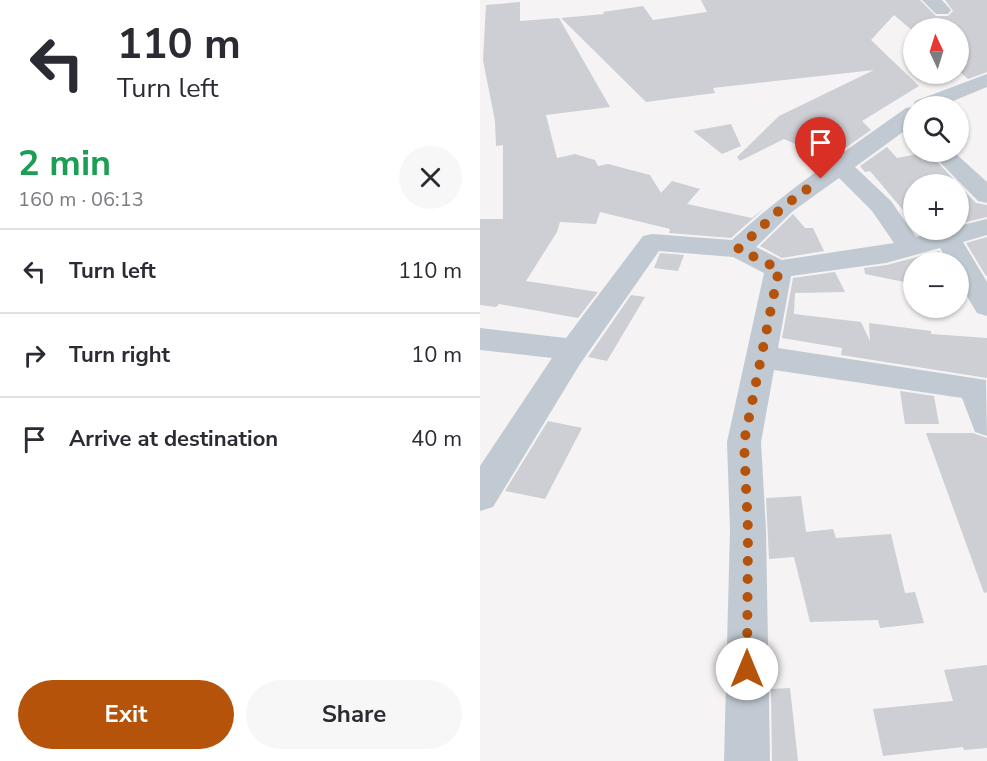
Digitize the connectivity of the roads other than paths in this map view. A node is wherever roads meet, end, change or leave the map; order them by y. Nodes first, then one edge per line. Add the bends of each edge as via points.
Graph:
1 (978, 84) edge
2 (954, 96) edge
3 (987, 103) edge
4 (903, 123) edge
5 (951, 162) edge
6 (840, 165) junction
7 (987, 196) edge
8 (987, 227) edge
9 (969, 232) edge
10 (939, 240) edge
11 (947, 240) edge
12 (910, 248) junction
13 (738, 249) junction
14 (779, 269) junction
15 (987, 306) edge
16 (480, 339) edge
17 (574, 350) junction
18 (761, 357) junction
19 (987, 423) edge
20 (480, 496) edge
21 (747, 761) edge

1 - 2 street
1 - 3 street
4 - 6 street
5 - 7 street
6 - 12 street via 882,206
6 - 13 street via 784,206
8 - 9 street
10 - 12 street
11 - 15 street
12 - 14 street
13 - 14 street
13 - 17 street via 652,242
14 - 18 street
16 - 17 street
17 - 20 street
18 - 19 street via 975,388
18 - 21 street via 744,442 748,530

